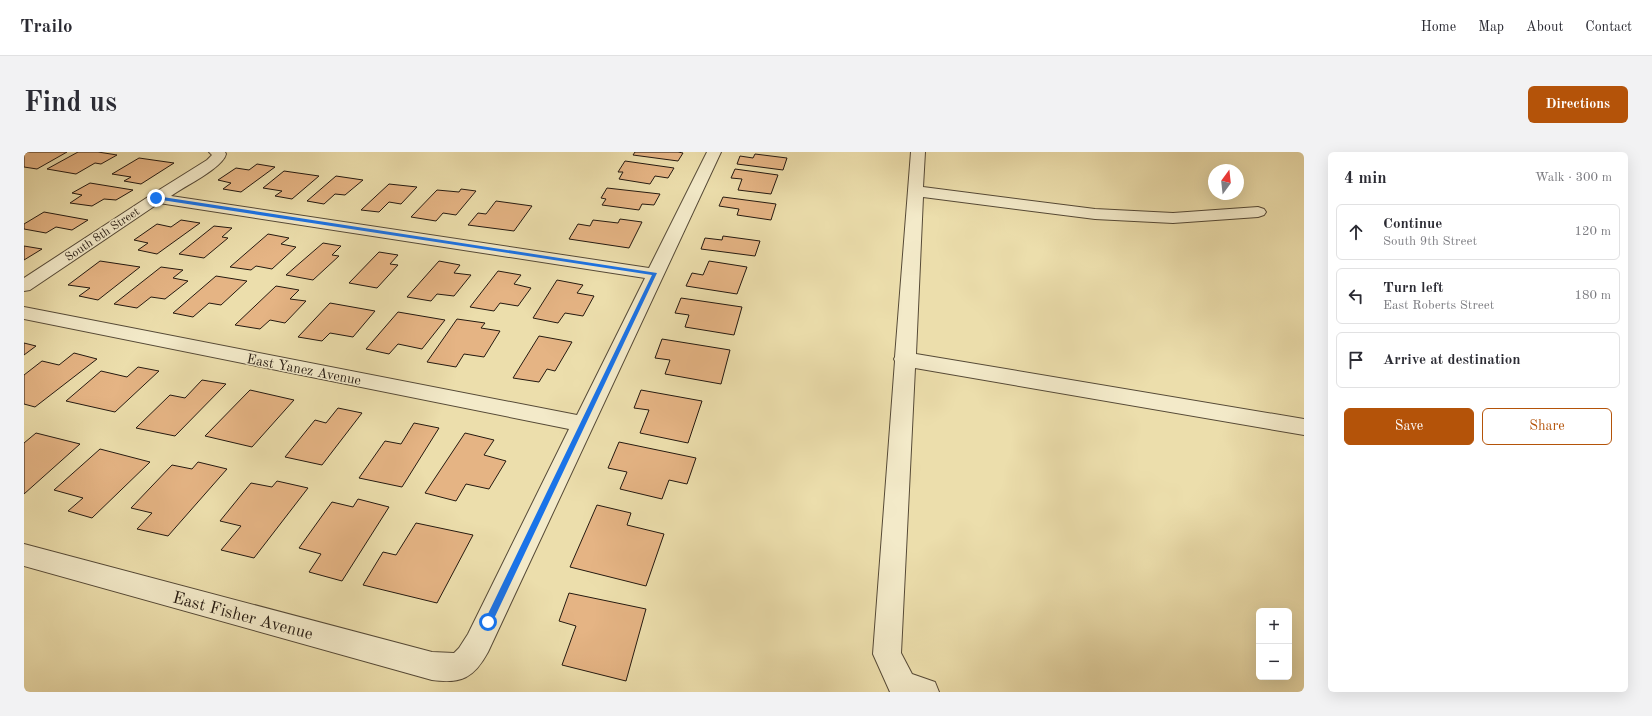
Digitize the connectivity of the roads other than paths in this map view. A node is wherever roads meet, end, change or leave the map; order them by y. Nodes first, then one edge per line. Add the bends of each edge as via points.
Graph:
1 (714, 152) edge
2 (918, 152) edge
3 (217, 153) edge
4 (915, 191) junction
5 (156, 198) junction
6 (1258, 212) dead end
7 (656, 274) junction
8 (24, 286) edge
9 (24, 313) edge
10 (904, 359) junction
11 (584, 424) junction
12 (1304, 427) edge
13 (24, 555) edge
14 (924, 692) edge

1 - 7 street
2 - 4 street
3 - 5 street, South 8th Street via 218,158 212,163
4 - 6 street via 1096,214 1173,218
4 - 10 street
5 - 7 street
5 - 8 street, South 8th Street
7 - 11 street
9 - 11 street, East Yanez Avenue
10 - 12 street
10 - 14 street via 887,654 902,686
11 - 13 street, East Fisher Avenue via 478,643 463,666 432,666

